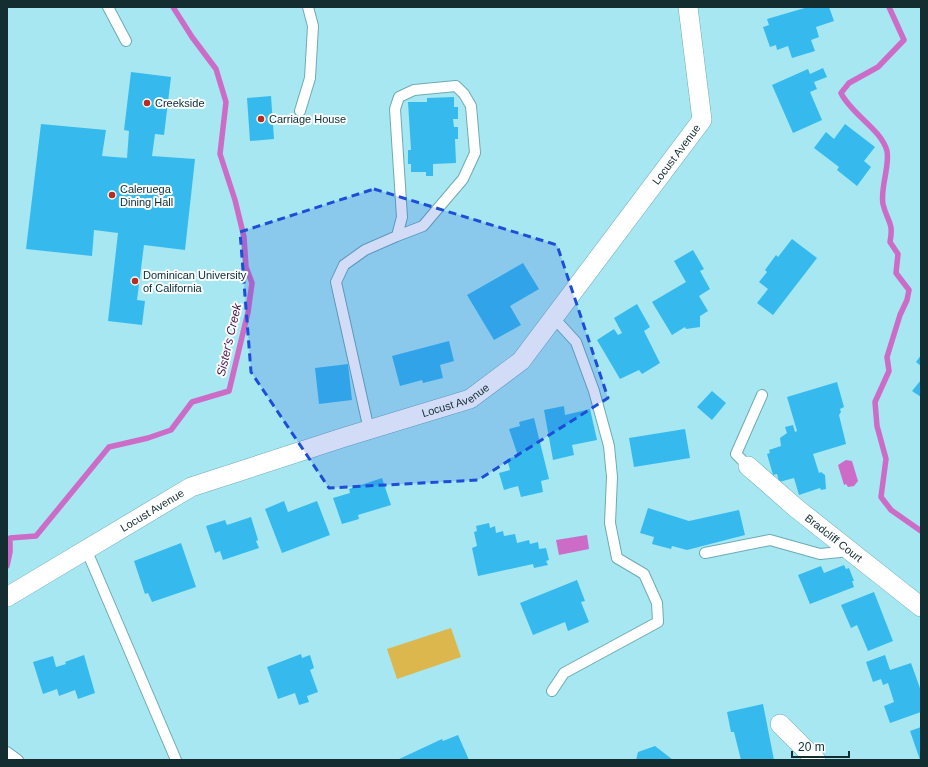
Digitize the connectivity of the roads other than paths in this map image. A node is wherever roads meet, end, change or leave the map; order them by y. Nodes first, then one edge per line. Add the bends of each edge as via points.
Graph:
1 (108, 7) edge
2 (308, 7) edge
3 (688, 7) edge
4 (126, 41) dead end
5 (300, 110) dead end
6 (398, 236) junction
7 (554, 318) junction
8 (762, 395) dead end
9 (369, 430) junction
10 (748, 466) joint
11 (86, 549) junction
12 (850, 551) junction
13 (705, 553) dead end
14 (7, 598) edge
15 (921, 607) edge
16 (552, 691) dead end
17 (780, 724) dead end
18 (7, 752) edge
19 (18, 760) edge
20 (176, 760) edge
21 (816, 760) edge

1 - 4 lane
2 - 5 lane via 313,26 310,78
3 - 7 street, Locust Avenue via 702,120
6 - 6 lane via 402,217 395,109 399,97 414,90 456,86 471,106 475,153 463,179 423,226
6 - 9 lane via 365,250 344,265 336,282
7 - 9 street, Locust Avenue via 522,362 470,399
7 - 16 lane via 576,342 610,446 610,522 617,558 644,574 657,602 658,622 564,674
8 - 10 lane via 736,454
9 - 11 street, Locust Avenue via 191,487
10 - 12 street, Bradcliff Court
11 - 14 street, Locust Avenue
11 - 20 lane
12 - 13 lane via 820,554 770,540
12 - 15 street, Bradcliff Court
17 - 21 street
18 - 19 lane

